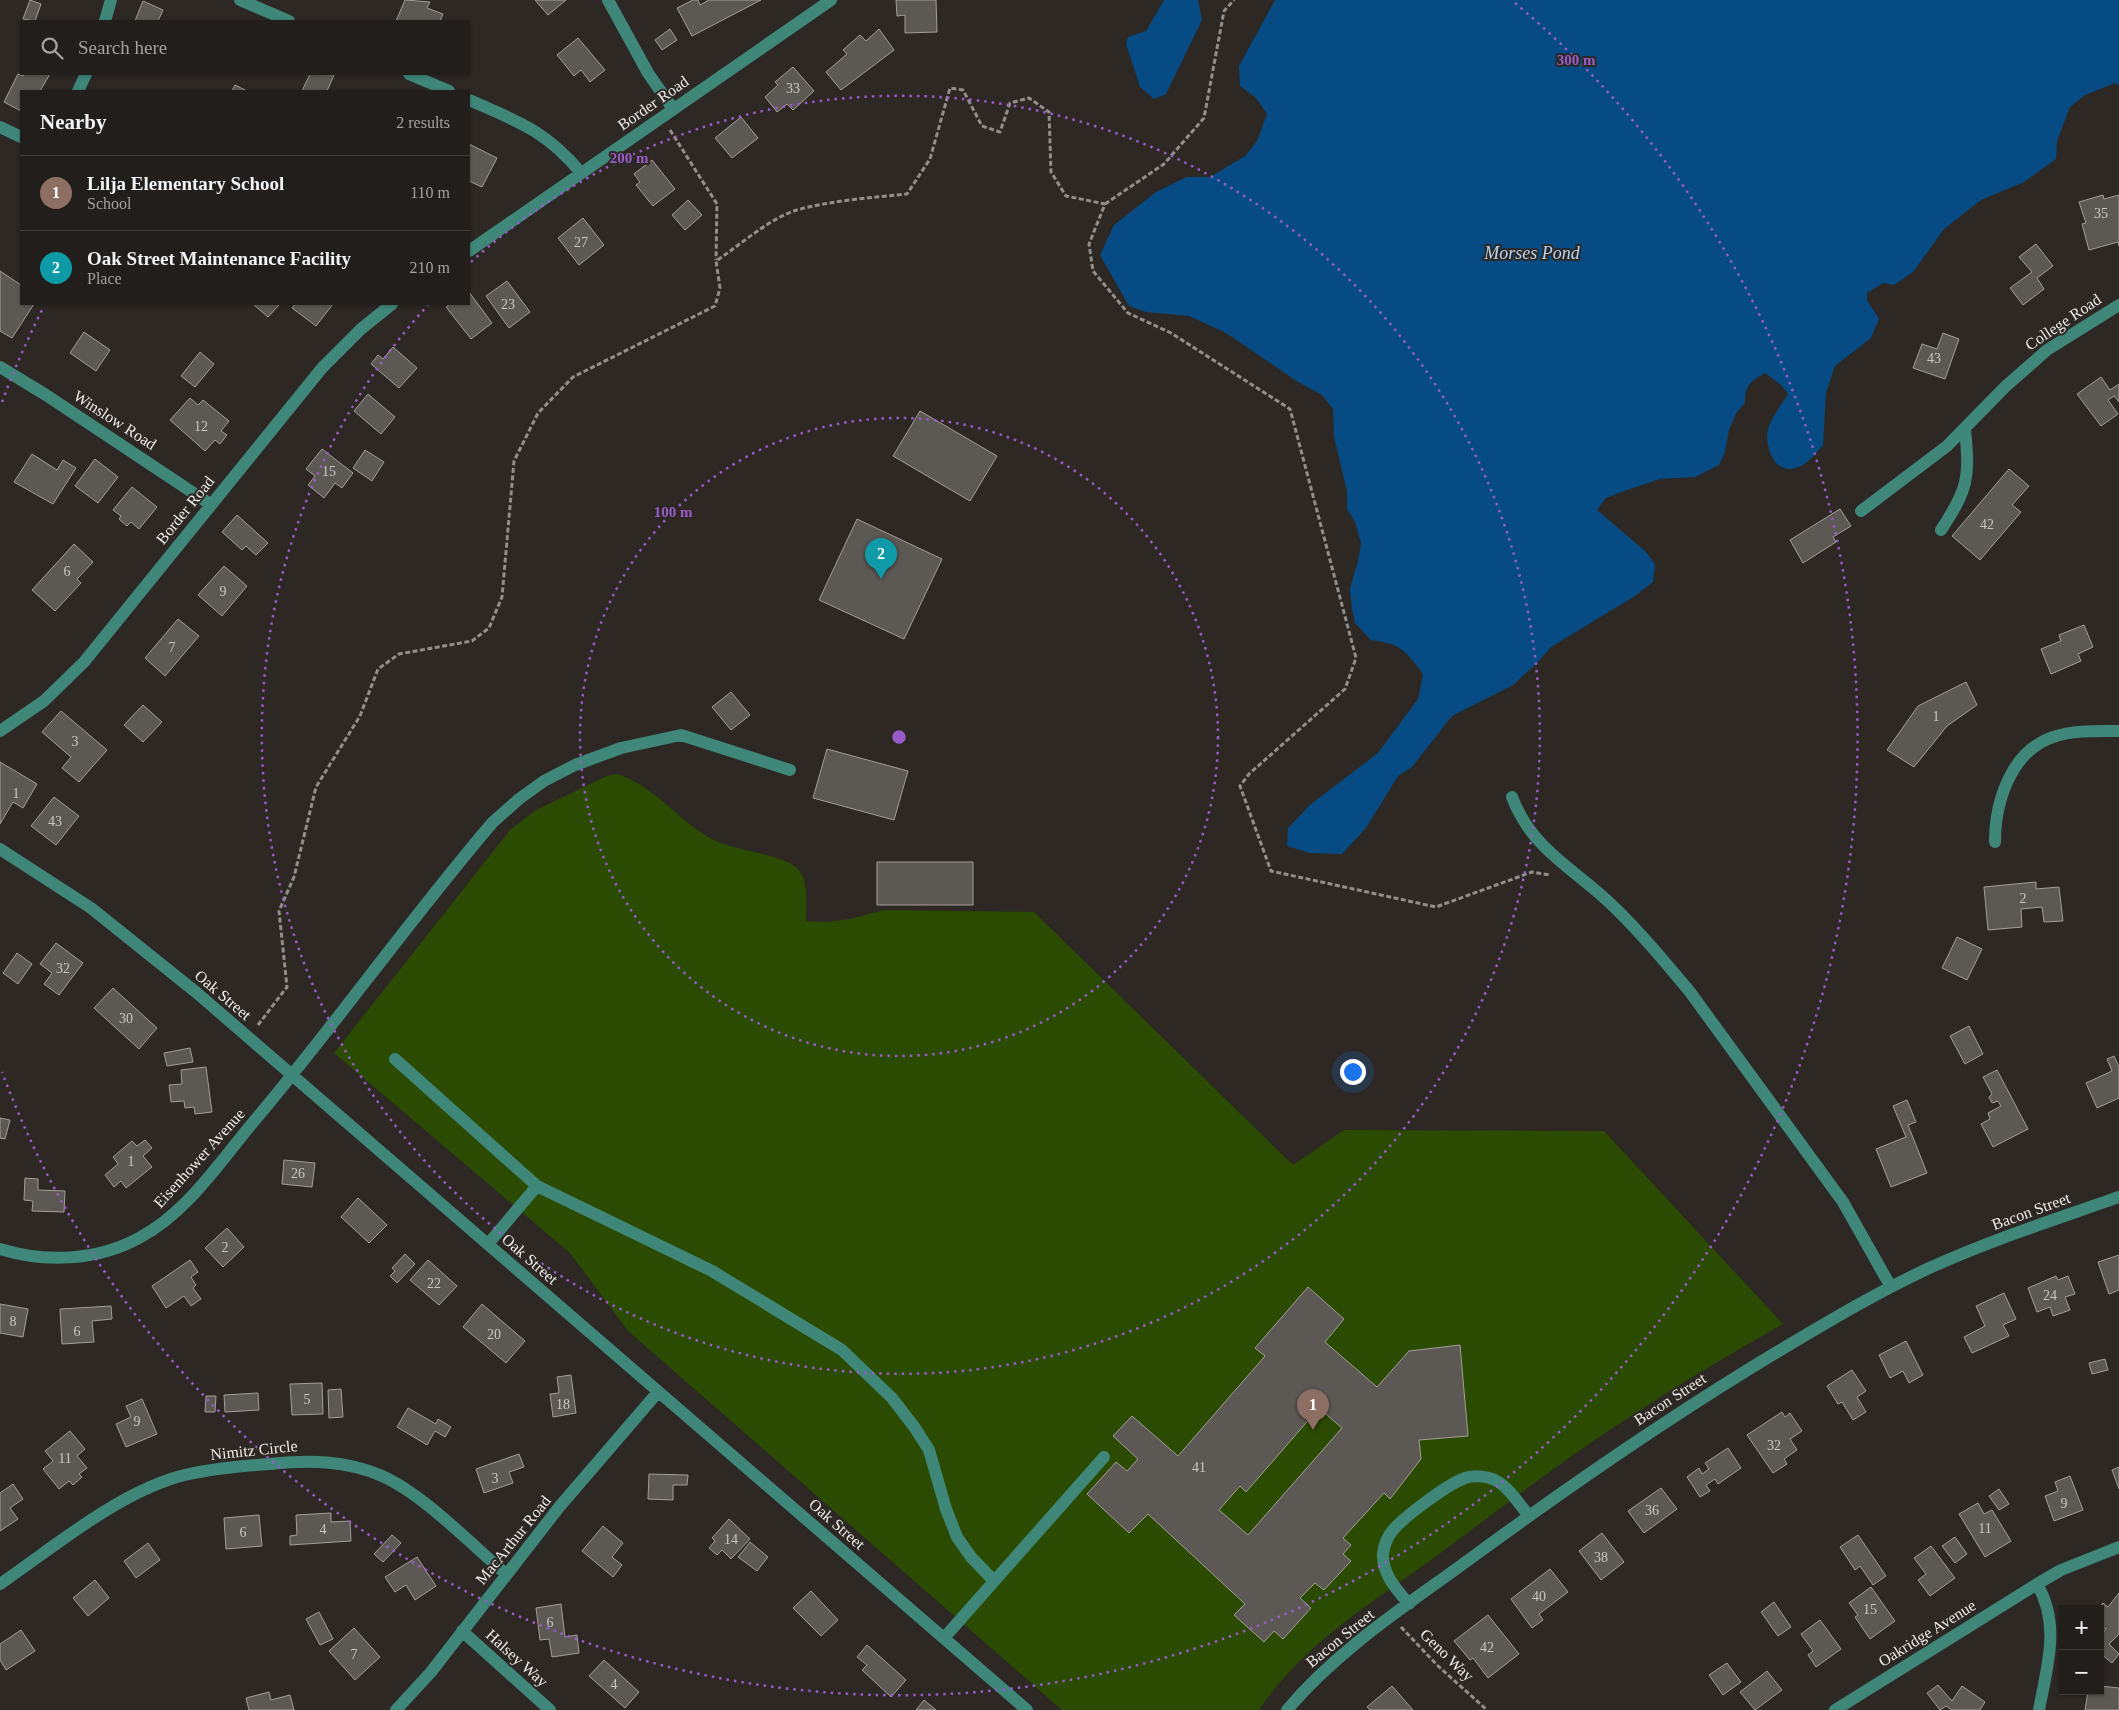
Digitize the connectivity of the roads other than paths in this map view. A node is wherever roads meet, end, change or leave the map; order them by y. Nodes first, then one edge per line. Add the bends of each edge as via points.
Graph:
1 (111, 0) edge
2 (240, 0) edge
3 (608, 0) edge
4 (832, 0) edge
5 (105, 20) edge
6 (287, 20) edge
7 (86, 75) edge
8 (411, 75) edge
9 (78, 90) edge
10 (447, 90) edge
11 (470, 100) edge
12 (673, 109) junction
13 (0, 127) edge
14 (20, 137) edge
15 (582, 173) junction
16 (470, 250) edge
17 (2119, 305) edge
18 (378, 308) edge
19 (0, 367) edge
20 (1965, 430) junction
21 (210, 504) junction
22 (1861, 511) dead end
23 (1941, 530) dead end
24 (0, 731) edge
25 (2119, 731) edge
26 (790, 770) dead end
27 (1512, 797) dead end
28 (1995, 842) dead end
29 (0, 849) edge
30 (395, 1059) dead end
31 (293, 1076) junction
32 (537, 1186) junction
33 (2119, 1197) edge
34 (488, 1244) junction
35 (0, 1249) edge
36 (1891, 1287) junction
37 (658, 1392) junction
38 (1104, 1457) dead end
39 (1529, 1516) junction
40 (2119, 1547) edge
41 (506, 1574) junction
42 (994, 1581) junction
43 (0, 1584) edge
44 (2037, 1584) junction
45 (1409, 1604) junction
46 (462, 1631) junction
47 (944, 1638) junction
48 (396, 1710) edge
49 (550, 1710) edge
50 (1027, 1710) edge
51 (1287, 1710) edge
52 (1834, 1710) edge
53 (2039, 1710) edge

1 - 5 street
2 - 6 street
3 - 12 street via 648,73
4 - 12 street, Border Road
7 - 9 street
8 - 10 street
11 - 15 street via 543,135
12 - 15 street, Border Road
13 - 14 street
15 - 16 street, Border Road
17 - 20 street, College Road via 2072,333 2026,367
18 - 21 street, Border Road via 322,368
19 - 21 street, Winslow Road
20 - 22 street, College Road
20 - 23 street via 1969,465 1966,485
21 - 24 street, Border Road via 84,662 44,701
25 - 28 street via 2086,731 2053,737 2025,755 2015,768 2000,801
26 - 31 street, Eisenhower Avenue via 681,735 621,748 544,781 500,816 473,846
27 - 36 street via 1520,816 1542,846 1587,882 1638,932 1690,992 1844,1202
29 - 31 street, Oak Street via 91,908
30 - 32 street
31 - 34 street, Oak Street
31 - 35 street, Eisenhower Avenue via 183,1204 139,1238 87,1256 36,1257
32 - 34 street
32 - 42 street via 712,1271 842,1350 892,1398 916,1428 928,1450 957,1537 970,1557
33 - 36 street, Bacon Street via 1958,1256
34 - 37 street, Oak Street
36 - 39 street, Bacon Street via 1714,1390 1639,1438
37 - 41 street, MacArthur Road
37 - 47 street, Oak Street
38 - 42 street
39 - 45 street, Bacon Street
39 - 45 street via 1505,1488 1481,1476 1466,1477 1405,1518 1385,1542 1383,1556 1386,1572
40 - 44 street, Oakridge Avenue via 2061,1570
41 - 43 street, Nimitz Circle via 427,1506 383,1476 358,1467 312,1461 207,1471 151,1487 100,1516
41 - 46 street, MacArthur Road
42 - 47 street
44 - 52 street, Oakridge Avenue
44 - 53 street via 2050,1616 2051,1636
45 - 51 street, Bacon Street via 1327,1668
46 - 48 street, MacArthur Road
46 - 49 street, Halsey Way
47 - 50 street, Oak Street

